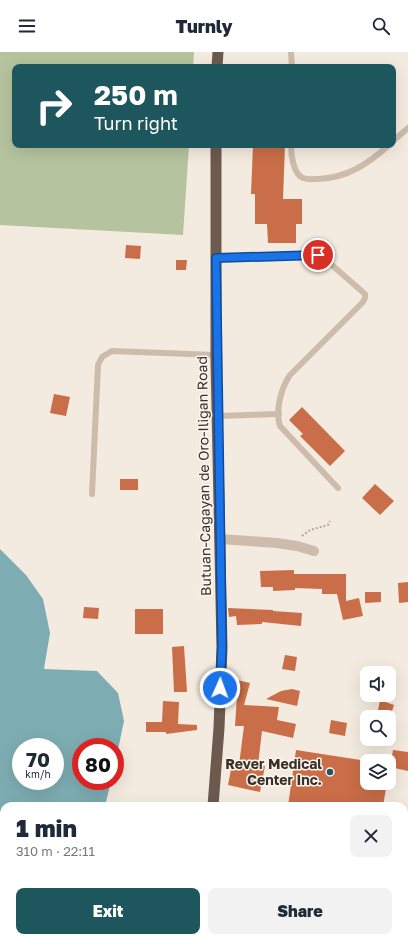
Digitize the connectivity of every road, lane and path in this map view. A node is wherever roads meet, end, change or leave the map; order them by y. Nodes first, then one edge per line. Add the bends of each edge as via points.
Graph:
1 (218, 52) edge
2 (291, 52) edge
3 (217, 64) edge
4 (292, 64) edge
5 (408, 128) edge
6 (396, 138) edge
7 (216, 148) edge
8 (291, 148) edge
9 (385, 148) edge
10 (216, 258) junction
11 (216, 356) junction
12 (279, 414) junction
13 (218, 416) junction
14 (338, 488) dead end
15 (92, 494) dead end
16 (330, 521) dead end
17 (220, 539) junction
18 (290, 545) junction
19 (314, 551) dead end
20 (213, 802) edge

1 - 3 highway
2 - 4 lane
5 - 6 lane
7 - 10 highway, Butuan-Cagayan de Oro-Iligan Road
8 - 9 lane via 297,172 307,179 333,178 353,171
10 - 11 highway, Butuan-Cagayan de Oro-Iligan Road
10 - 12 lane via 318,255 365,294 363,302 284,383
11 - 13 highway, Butuan-Cagayan de Oro-Iligan Road
11 - 15 lane via 112,351 102,357 98,365
12 - 13 lane
12 - 14 lane via 280,426
13 - 17 highway, Butuan-Cagayan de Oro-Iligan Road
16 - 18 path via 328,525 310,530
17 - 18 street
17 - 20 highway, Butuan-Cagayan de Oro-Iligan Road via 222,647
18 - 19 street

